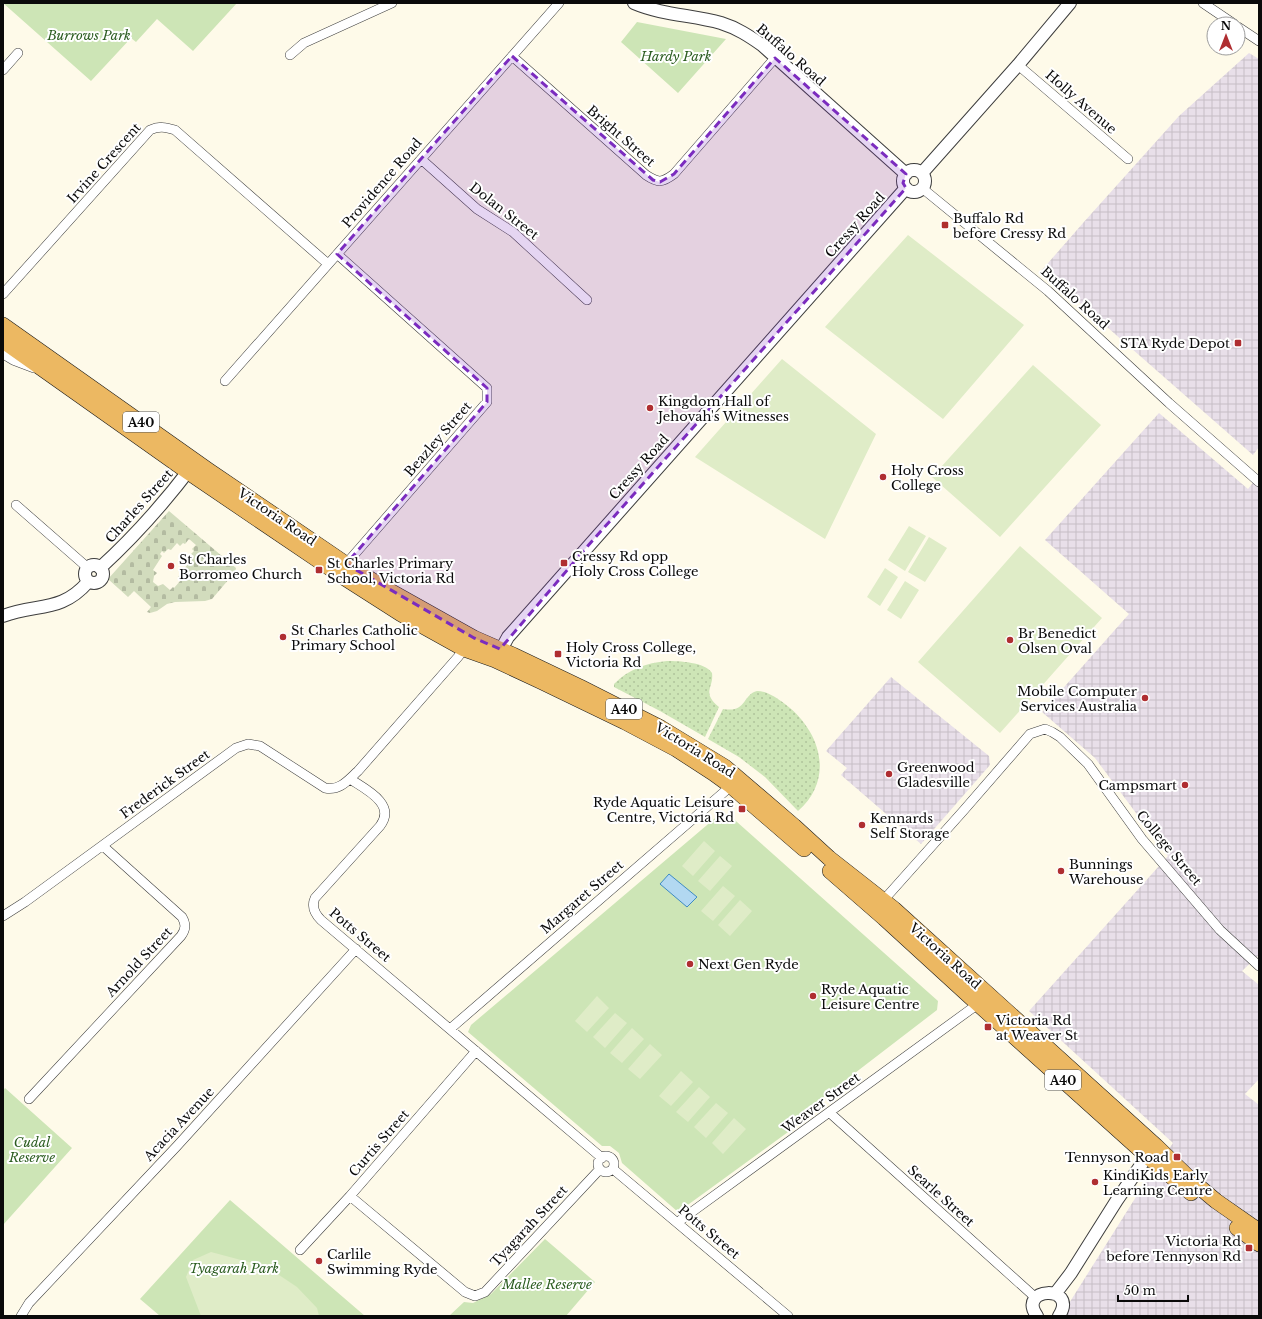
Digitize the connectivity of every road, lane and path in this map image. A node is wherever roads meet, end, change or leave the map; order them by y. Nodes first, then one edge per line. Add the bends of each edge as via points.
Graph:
1 (392, 3) edge
2 (634, 3) edge
3 (1070, 3) edge
4 (1203, 3) edge
5 (553, 5) edge
6 (1222, 16) edge
7 (1246, 32) edge
8 (1259, 41) edge
9 (18, 53) dead end
10 (290, 55) dead end
11 (512, 56) junction
12 (775, 58) junction
13 (1018, 65) junction
14 (3, 70) edge
15 (1128, 159) dead end
16 (421, 160) junction
17 (922, 173) junction
18 (906, 174) junction
19 (906, 188) junction
20 (922, 188) junction
21 (337, 254) junction
22 (328, 264) junction
23 (3, 294) edge
24 (587, 300) dead end
25 (3, 325) edge
26 (3, 341) edge
27 (3, 354) edge
28 (47, 373) junction
29 (225, 381) dead end
30 (192, 467) junction
31 (1259, 482) edge
32 (16, 505) dead end
33 (346, 564) junction
34 (94, 568) junction
35 (3, 616) edge
36 (464, 649) junction
37 (498, 655) junction
38 (350, 779) junction
39 (731, 786) junction
40 (102, 846) junction
41 (879, 905) junction
42 (3, 916) edge
43 (356, 949) junction
44 (1259, 966) edge
45 (978, 1004) junction
46 (450, 1029) junction
47 (476, 1051) junction
48 (29, 1099) dead end
49 (830, 1113) junction
50 (1151, 1151) junction
51 (602, 1158) junction
52 (613, 1168) junction
53 (600, 1169) junction
54 (350, 1196) junction
55 (678, 1222) junction
56 (1259, 1231) edge
57 (1259, 1244) edge
58 (300, 1250) dead end
59 (1056, 1294) junction
60 (1036, 1298) junction
61 (21, 1316) edge
62 (788, 1316) edge
63 (1037, 1316) edge
64 (1059, 1316) edge

1 - 10 street via 304,43
2 - 12 street, Buffalo Road via 722,23 744,32
3 - 13 street
4 - 6 street
5 - 11 street, Providence Road
7 - 8 street
9 - 14 street
11 - 12 street, Bright Street via 646,175 660,182 674,174
11 - 16 street, Providence Road
12 - 18 street, Buffalo Road
13 - 15 street, Holly Avenue
13 - 17 street
16 - 21 street, Providence Road
16 - 24 street, Dolan Street via 478,209 513,232
17 - 18 street via 912,170
17 - 20 street via 925,182
18 - 19 street via 903,183
19 - 20 street via 916,192
19 - 37 street, Cressy Road via 580,554 508,637
20 - 31 street, Buffalo Road via 1048,291
21 - 22 street, Providence Road
21 - 33 street, Beazley Street via 487,388 487,402
22 - 23 street, Irvine Crescent via 175,130 158,127 150,130
22 - 29 street, Providence Road
25 - 30 highway, Victoria Road / A40
26 - 28 highway, Victoria Road / A40
27 - 28 street
28 - 30 highway, Victoria Road / A40
30 - 33 highway, Victoria Road / A40
30 - 34 street, Charles Street via 121,548
30 - 36 highway, Victoria Road / A40 via 340,575 401,614
32 - 34 street
33 - 37 highway, Victoria Road / A40 via 474,638
34 - 35 street via 103,576 100,581 88,582 80,591 64,601
36 - 37 highway, Victoria Road / A40
36 - 38 street
37 - 39 highway, Victoria Road / A40 via 656,738
37 - 41 highway, Victoria Road / A40 via 626,710 725,767 794,826
38 - 40 street, Frederick Street via 337,788 325,788 266,748 254,744 242,745
38 - 43 street, Potts Street via 380,800 385,807 384,819 315,898 313,907 318,917
39 - 41 highway, Victoria Road / A40
39 - 46 street, Margaret Street
40 - 42 street, Frederick Street
40 - 48 street, Arnold Street via 182,917 185,928 181,936
41 - 44 street, College Street via 1030,734 1045,729 1060,736 1088,764 1142,839 1220,930
41 - 45 highway, Victoria Road / A40
41 - 50 highway, Victoria Road / A40
43 - 46 street, Potts Street
43 - 61 street, Acacia Avenue via 177,1146 29,1303
45 - 49 street, Weaver Street
45 - 50 highway, Victoria Road / A40
46 - 47 street, Potts Street
47 - 51 street, Potts Street
47 - 54 street, Curtis Street
49 - 55 street, Weaver Street
49 - 60 street, Searle Street
50 - 56 highway, Victoria Road / A40
50 - 57 highway, Victoria Road / A40 via 1197,1197
50 - 59 street
51 - 52 street via 611,1158 614,1162
51 - 53 street via 598,1163
52 - 53 street via 607,1172
52 - 55 street, Potts Street
53 - 54 street, Tyagarah Street via 485,1292 475,1296 464,1292
54 - 58 street, Curtis Street
55 - 62 street, Potts Street
59 - 60 street via 1042,1293
59 - 64 street via 1062,1306
60 - 63 street via 1033,1306

